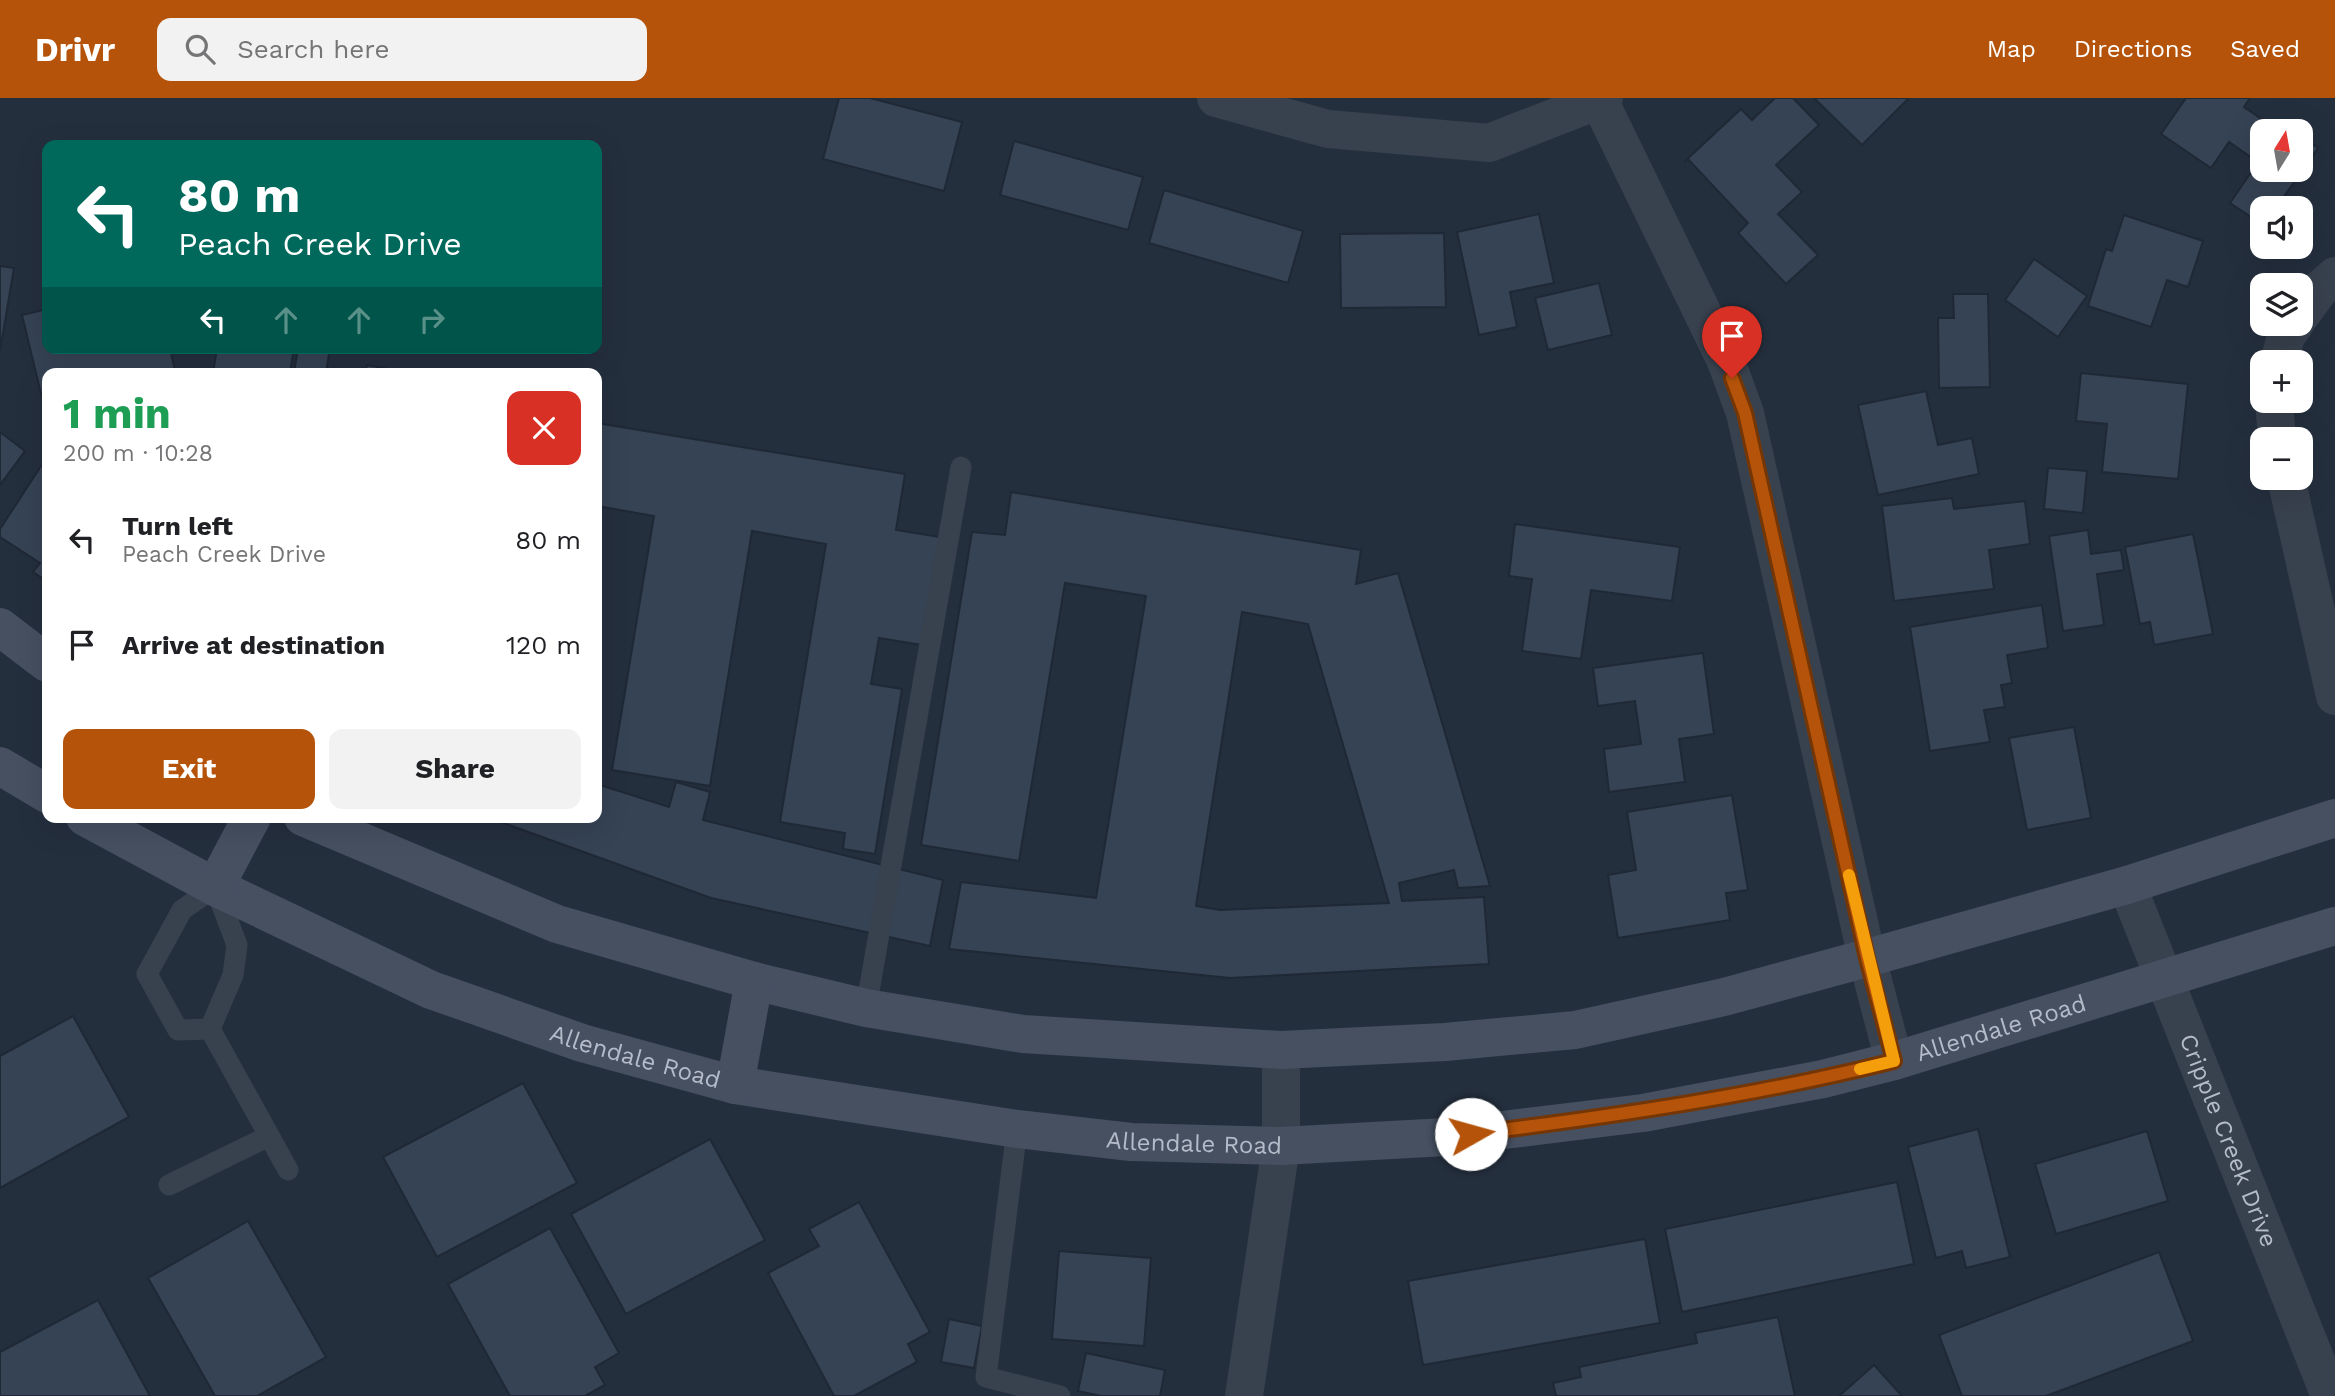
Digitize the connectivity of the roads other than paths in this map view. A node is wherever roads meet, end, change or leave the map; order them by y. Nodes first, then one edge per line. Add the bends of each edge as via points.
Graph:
1 (1216, 98) edge
2 (1600, 99) edge
3 (2335, 276) edge
4 (2313, 298) edge
5 (961, 467) dead end
6 (2289, 490) edge
7 (0, 627) edge
8 (42, 659) edge
9 (2335, 696) edge
10 (0, 766) edge
11 (42, 791) edge
12 (2335, 818) edge
13 (96, 823) edge
14 (249, 823) edge
15 (317, 823) edge
16 (2127, 885) junction
17 (215, 887) junction
18 (2335, 926) edge
19 (1867, 958) junction
20 (2164, 979) junction
21 (754, 981) junction
22 (866, 1008) junction
23 (210, 1029) junction
24 (1282, 1050) junction
25 (1894, 1061) junction
26 (735, 1085) junction
27 (1017, 1129) junction
28 (269, 1136) junction
29 (1281, 1146) junction
30 (288, 1170) dead end
31 (169, 1185) dead end
32 (1060, 1396) edge
33 (1244, 1396) edge
34 (2330, 1396) edge

1 - 2 street via 1328,129 1489,143
2 - 19 street via 1726,360 1745,413
3 - 4 street
5 - 22 lane
6 - 9 street
7 - 8 main road
10 - 11 main road
12 - 16 main road
13 - 17 main road, Allendale Road
14 - 17 main road
15 - 21 main road via 556,924
16 - 19 main road
16 - 20 street, Cripple Creek Drive
17 - 23 lane via 237,946 233,975
17 - 23 lane via 182,910 147,974 178,1030
17 - 26 main road, Allendale Road via 430,990 582,1043
18 - 20 main road, Allendale Road
19 - 24 main road via 1724,997 1575,1030
19 - 25 street
20 - 25 main road, Allendale Road
20 - 34 street, Cripple Creek Drive
21 - 22 main road
21 - 26 main road
22 - 24 main road via 1023,1034
23 - 28 lane
24 - 29 street
25 - 29 main road, Allendale Road via 1643,1113 1446,1137
26 - 27 main road, Allendale Road
27 - 29 main road, Allendale Road via 1131,1142
27 - 32 lane via 986,1377
28 - 30 lane
28 - 31 lane
29 - 33 street

